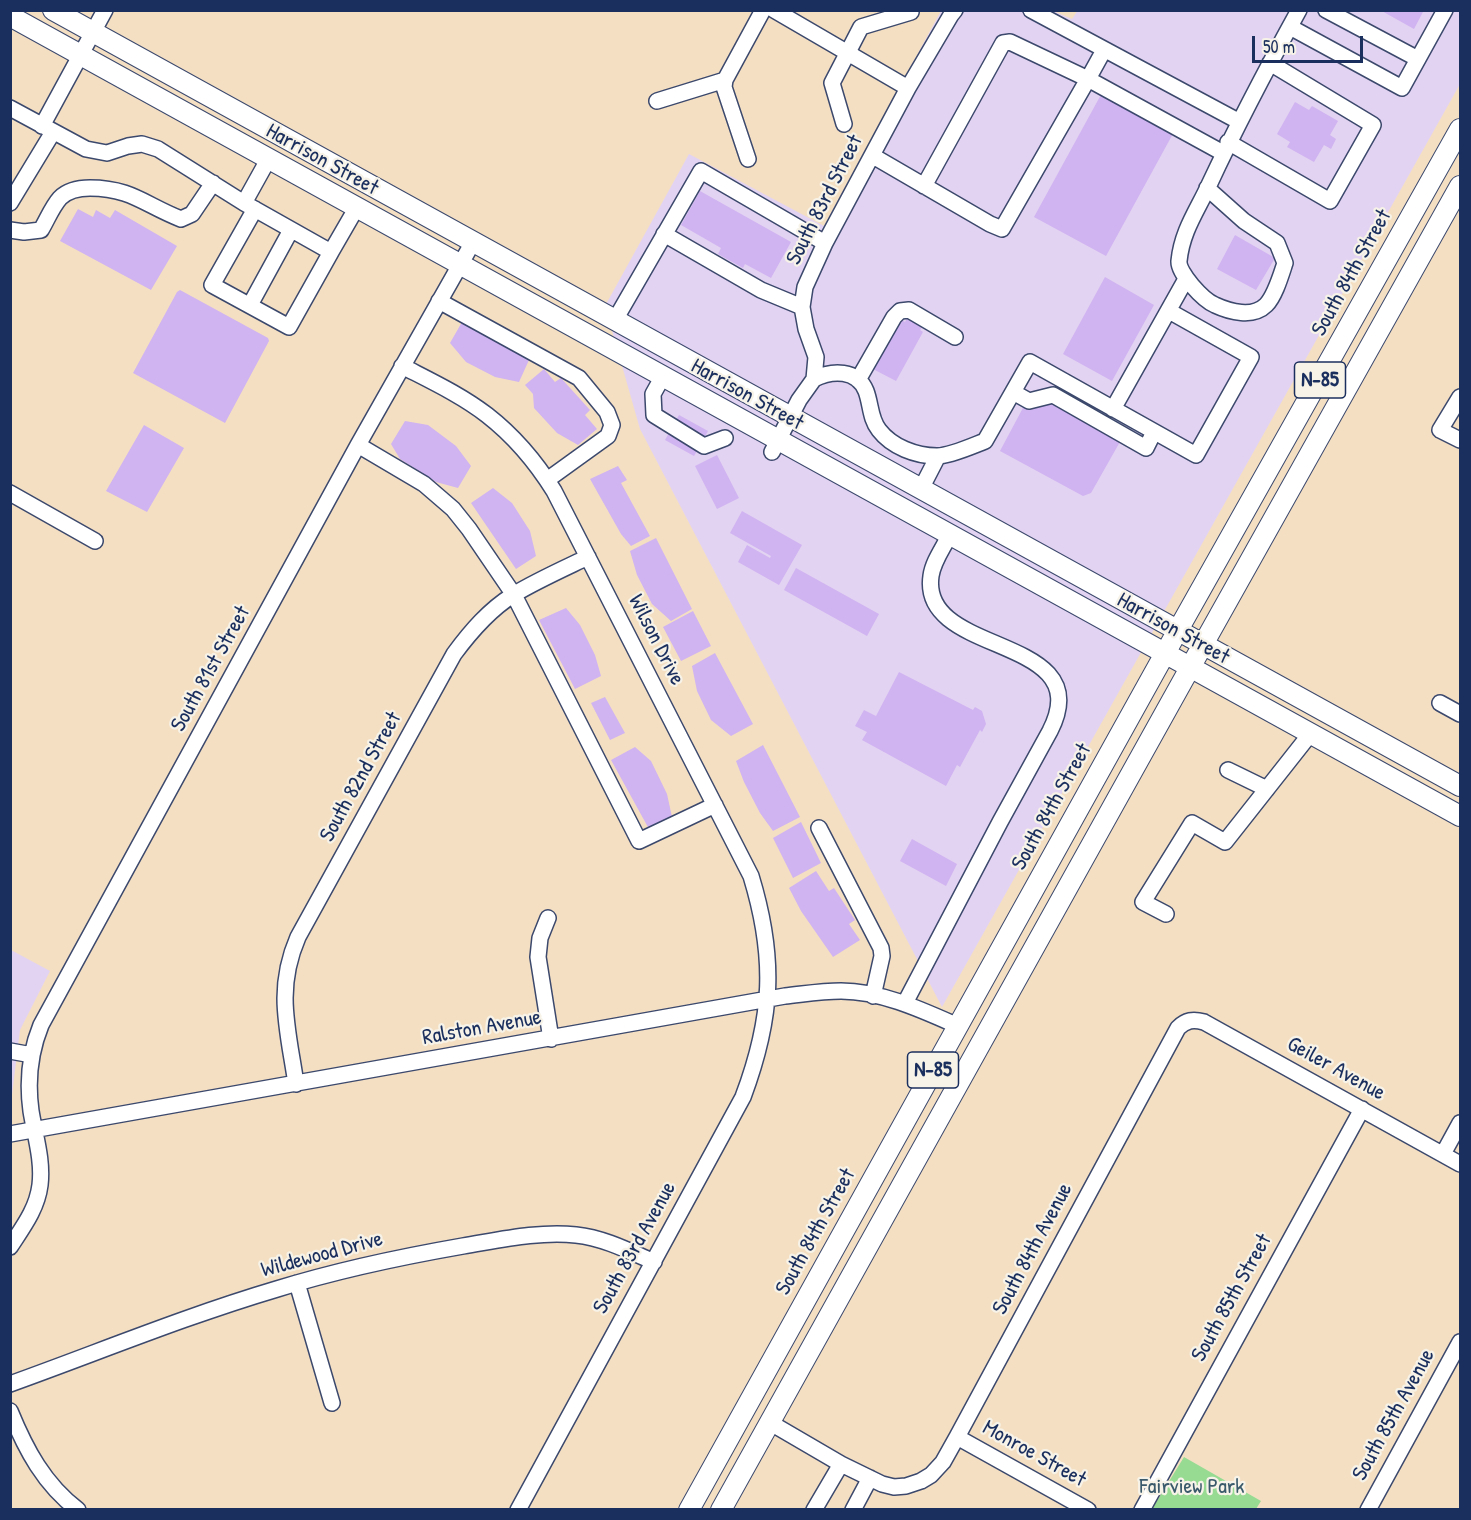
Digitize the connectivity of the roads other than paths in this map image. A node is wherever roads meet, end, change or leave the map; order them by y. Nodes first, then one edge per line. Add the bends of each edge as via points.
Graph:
1 (54, 10) edge
2 (105, 10) edge
3 (763, 10) edge
4 (774, 10) edge
5 (955, 10) edge
6 (1031, 10) edge
7 (1299, 10) edge
8 (1326, 10) edge
9 (1445, 10) edge
10 (911, 12) edge
11 (10, 16) edge
12 (1290, 27) junction
13 (93, 32) junction
14 (1104, 50) junction
15 (848, 54) junction
16 (81, 55) junction
17 (1418, 59) junction
18 (1270, 63) junction
19 (725, 80) junction
20 (1088, 80) junction
21 (908, 88) junction
22 (657, 101) dead end
23 (10, 108) edge
24 (1238, 121) junction
25 (844, 124) dead end
26 (48, 129) junction
27 (1461, 129) edge
28 (1226, 147) junction
29 (873, 156) junction
30 (269, 158) junction
31 (748, 159) dead end
32 (213, 183) junction
33 (924, 186) junction
34 (1461, 186) edge
35 (1208, 188) junction
36 (10, 203) edge
37 (250, 206) junction
38 (357, 207) junction
39 (10, 230) edge
40 (291, 230) junction
41 (664, 234) junction
42 (473, 242) junction
43 (825, 243) junction
44 (331, 252) junction
45 (460, 264) junction
46 (1186, 279) junction
47 (439, 301) junction
48 (250, 305) junction
49 (802, 307) junction
50 (1169, 311) junction
51 (615, 320) junction
52 (955, 337) dead end
53 (402, 366) junction
54 (663, 376) junction
55 (814, 379) junction
56 (858, 380) junction
57 (1013, 392) junction
58 (1460, 401) edge
59 (1113, 409) junction
60 (790, 417) junction
61 (1154, 432) junction
62 (725, 438) dead end
63 (1461, 440) edge
64 (358, 445) junction
65 (775, 446) junction
66 (938, 456) junction
67 (547, 480) junction
68 (921, 489) junction
69 (10, 493) edge
70 (950, 534) junction
71 (95, 541) dead end
72 (588, 558) junction
73 (513, 595) junction
74 (1178, 630) junction
75 (1204, 645) junction
76 (1166, 652) junction
77 (1191, 666) junction
78 (1440, 703) dead end
79 (1461, 714) edge
80 (1311, 733) junction
81 (1228, 770) dead end
82 (1461, 786) edge
83 (1267, 789) junction
84 (715, 805) junction
85 (1461, 816) edge
86 (819, 828) dead end
87 (1166, 914) dead end
88 (548, 918) dead end
89 (873, 996) junction
90 (767, 1000) junction
91 (905, 1003) junction
92 (1187, 1021) joint
93 (958, 1026) junction
94 (551, 1039) junction
95 (10, 1051) edge
96 (32, 1055) junction
97 (296, 1084) junction
98 (1362, 1109) junction
99 (1461, 1123) edge
100 (35, 1130) junction
101 (10, 1134) edge
102 (1443, 1154) junction
103 (1461, 1164) edge
104 (903, 1183) junction
105 (10, 1247) edge
106 (654, 1262) junction
107 (297, 1283) junction
108 (1461, 1342) edge
109 (10, 1384) edge
110 (332, 1403) dead end
111 (10, 1411) edge
112 (769, 1422) junction
113 (957, 1437) junction
114 (840, 1464) junction
115 (870, 1478) junction
116 (78, 1509) edge
117 (518, 1509) edge
118 (689, 1509) edge
119 (721, 1509) edge
120 (814, 1509) edge
121 (853, 1509) edge
122 (1088, 1509) edge
123 (1142, 1509) edge
124 (1368, 1509) edge

1 - 13 main road, Harrison Street
2 - 13 street
3 - 19 street
4 - 15 street
5 - 21 street, South 83rd Street
6 - 14 street
7 - 12 street
8 - 17 street
9 - 17 street
10 - 15 street via 861,27
11 - 16 main road, Harrison Street
12 - 17 street via 1402,88
12 - 18 street
13 - 16 street
13 - 42 main road, Harrison Street
14 - 20 street
14 - 24 street
15 - 21 street
15 - 25 street via 832,83
16 - 26 street
16 - 30 main road, Harrison Street
18 - 24 street
18 - 28 street via 1373,125 1330,201
19 - 22 street
19 - 31 street
20 - 28 street
20 - 33 street via 1010,42 1004,43
20 - 33 street via 1002,229
21 - 29 street, South 83rd Street
23 - 26 street
24 - 28 street
26 - 32 street via 97,153 142,144 158,149
26 - 36 street
27 - 74 main road, South 84th Street / N-85
28 - 35 street
29 - 33 street
29 - 43 street, South 83rd Street
30 - 37 street
30 - 38 main road, Harrison Street
32 - 37 street
32 - 39 street via 192,214 181,219 114,189 75,189 60,198 41,230
34 - 75 main road, N-85
35 - 46 street via 1185,230 1179,264
35 - 46 street via 1244,221 1277,243 1285,263 1266,305 1244,314 1213,305
37 - 40 street
37 - 48 street via 212,285
38 - 44 street
38 - 45 main road, Harrison Street
40 - 44 street
40 - 48 street
41 - 43 street via 701,171
41 - 49 street via 761,290
41 - 51 street
42 - 45 street, South 81st Street
42 - 51 main road, Harrison Street
43 - 49 street, South 83rd Street via 805,287
44 - 48 street via 289,327
45 - 47 street, South 81st Street
45 - 54 main road, Harrison Street
46 - 50 street
47 - 53 street, South 81st Street
47 - 67 street via 579,378 607,412 612,425 608,436
49 - 55 street, South 83rd Street via 816,357
50 - 59 street
50 - 61 street via 1251,357 1196,455
51 - 60 main road, Harrison Street
52 - 56 street via 909,310 900,311
53 - 64 street, South 81st Street
53 - 67 street, Wilson Drive via 486,414 524,449
54 - 62 street via 653,394 654,415 704,446
54 - 65 main road, Harrison Street
55 - 56 street via 840,372
55 - 60 street
56 - 66 street via 866,391 874,422 885,437 904,449
57 - 59 street via 1030,362
57 - 61 street via 1029,401 1053,395 1146,448
57 - 66 street via 985,441
58 - 63 street via 1440,430
59 - 61 street
60 - 65 street
60 - 68 main road, Harrison Street
64 - 73 street via 424,484 453,508
64 - 96 street, South 81st Street via 41,1025
65 - 70 main road, Harrison Street
66 - 68 street
67 - 72 street, Wilson Drive
68 - 74 main road, Harrison Street
69 - 71 street
70 - 76 main road, Harrison Street
70 - 91 street via 931,576 938,606 966,630 1034,661 1047,671 1059,704 1055,722
72 - 73 street, South 82nd Street
72 - 84 street, Wilson Drive
73 - 84 street via 639,841
73 - 97 street, South 82nd Street via 469,633 454,654 298,937 287,967 284,1004
74 - 75 main road, Harrison Street
74 - 76 main road, South 84th Street / N-85
75 - 77 main road, N-85
75 - 82 main road, Harrison Street
76 - 77 main road, Harrison Street
76 - 93 main road, South 84th Street / N-85
77 - 80 main road, Harrison Street
77 - 104 main road, N-85
78 - 79 street
80 - 83 street
80 - 85 main road, Harrison Street
81 - 83 street
83 - 87 street via 1225,842 1192,824 1143,902
84 - 90 street, Wilson Drive via 751,876 761,907 770,979
86 - 89 street via 881,948
88 - 94 street via 537,957
89 - 90 street, Ralston Avenue via 844,991
89 - 91 street, Ralston Avenue
90 - 94 street, Ralston Avenue
90 - 106 street, South 83rd Avenue via 763,1031 743,1097
91 - 93 street, Ralston Avenue
92 - 98 street, Geiler Avenue via 1204,1022
92 - 113 street, South 84th Avenue via 1178,1028
93 - 104 main road via 963,1043 961,1053 910,1149
93 - 118 main road, South 84th Street / N-85
94 - 97 street, Ralston Avenue
95 - 96 street
96 - 100 street, South 81st Street
97 - 100 street, Ralston Avenue
98 - 102 street, Geiler Avenue
98 - 123 street, South 85th Street
99 - 102 street
100 - 101 street, Ralston Avenue
100 - 105 street, South 81st Street via 40,1186 34,1209
102 - 103 street, Geiler Avenue
104 - 112 main road, N-85
106 - 107 street, Wildewood Drive via 600,1240 553,1234 429,1252
106 - 117 street, South 83rd Avenue
107 - 109 street, Wildewood Drive
107 - 110 street
108 - 124 street, South 85th Avenue
111 - 116 street via 39,1471
112 - 114 street
112 - 119 main road, N-85
113 - 115 street, South 84th Avenue via 938,1468 921,1481 894,1487
113 - 122 street, Monroe Street
114 - 115 street
114 - 120 street
115 - 121 street

